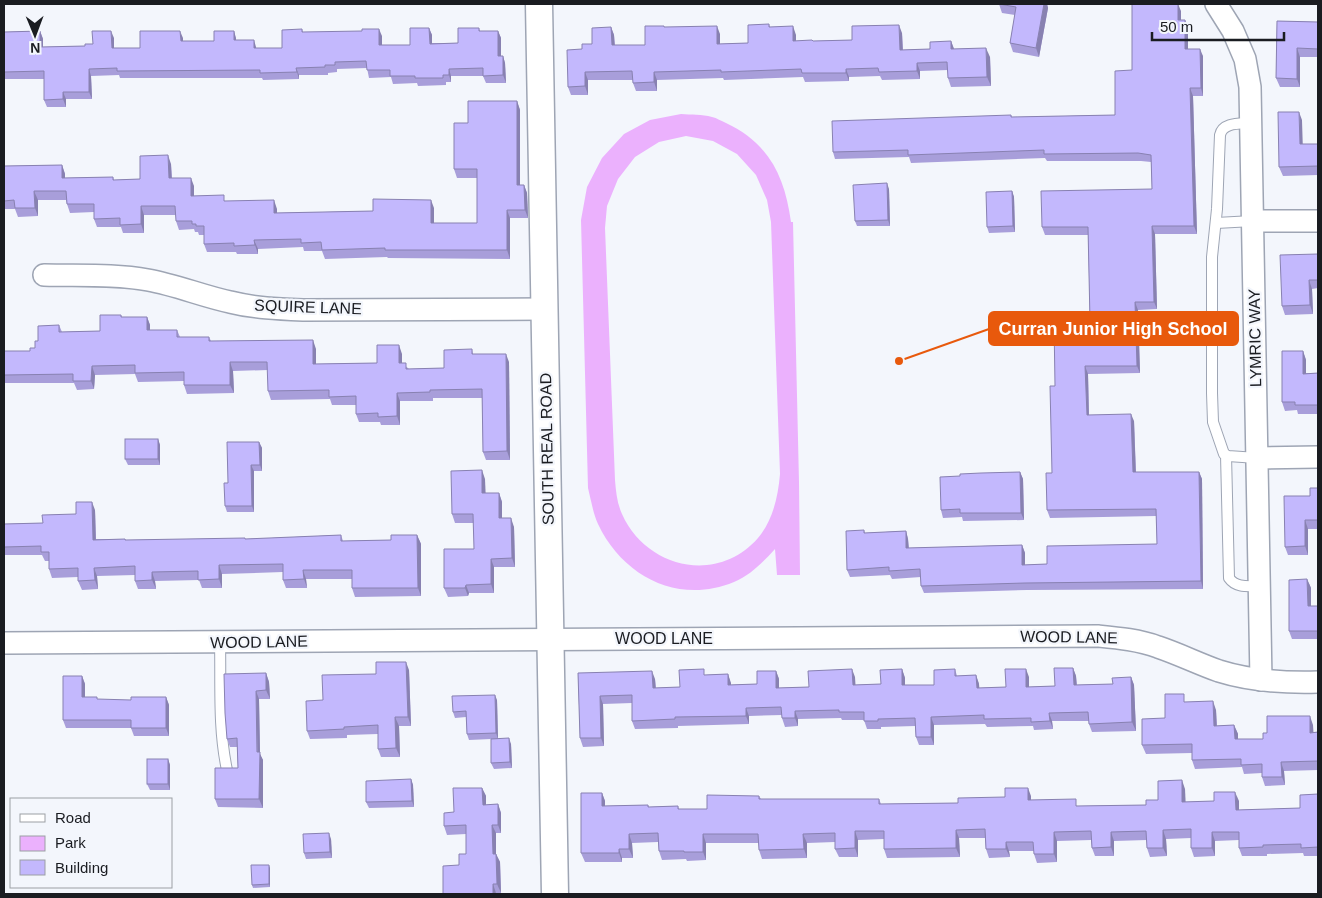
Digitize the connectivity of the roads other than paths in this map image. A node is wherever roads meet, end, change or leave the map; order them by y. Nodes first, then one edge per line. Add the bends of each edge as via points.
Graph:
1 (540, 4) edge
2 (1216, 4) edge
3 (1251, 123) junction
4 (1253, 221) junction
5 (1318, 221) edge
6 (1216, 223) junction
7 (44, 275) dead end
8 (545, 308) junction
9 (1226, 455) junction
10 (1318, 457) edge
11 (1257, 458) junction
12 (1260, 586) junction
13 (551, 638) junction
14 (4, 642) edge
15 (220, 642) junction
16 (1261, 680) junction
17 (1318, 682) edge
18 (227, 770) edge
19 (556, 894) edge

1 - 8 street, SOUTH REAL ROAD
2 - 3 street, LYMRIC WAY via 1233,31 1244,59 1250,87
3 - 4 street, LYMRIC WAY
3 - 6 lane via 1221,129
4 - 5 street
4 - 6 lane
4 - 11 street, LYMRIC WAY
6 - 9 lane via 1212,256 1213,412
7 - 8 street, SQUIRE LANE via 147,280 269,309
8 - 13 street, SOUTH REAL ROAD
9 - 11 lane
9 - 12 lane via 1229,578 1234,584
10 - 11 street
11 - 12 street, LYMRIC WAY
12 - 16 street, LYMRIC WAY
13 - 15 street, WOOD LANE
13 - 16 street, WOOD LANE via 1098,636 1157,646 1220,671
13 - 19 street, SOUTH REAL ROAD
14 - 15 street, WOOD LANE
15 - 18 lane via 221,729
16 - 17 street, WOOD LANE

